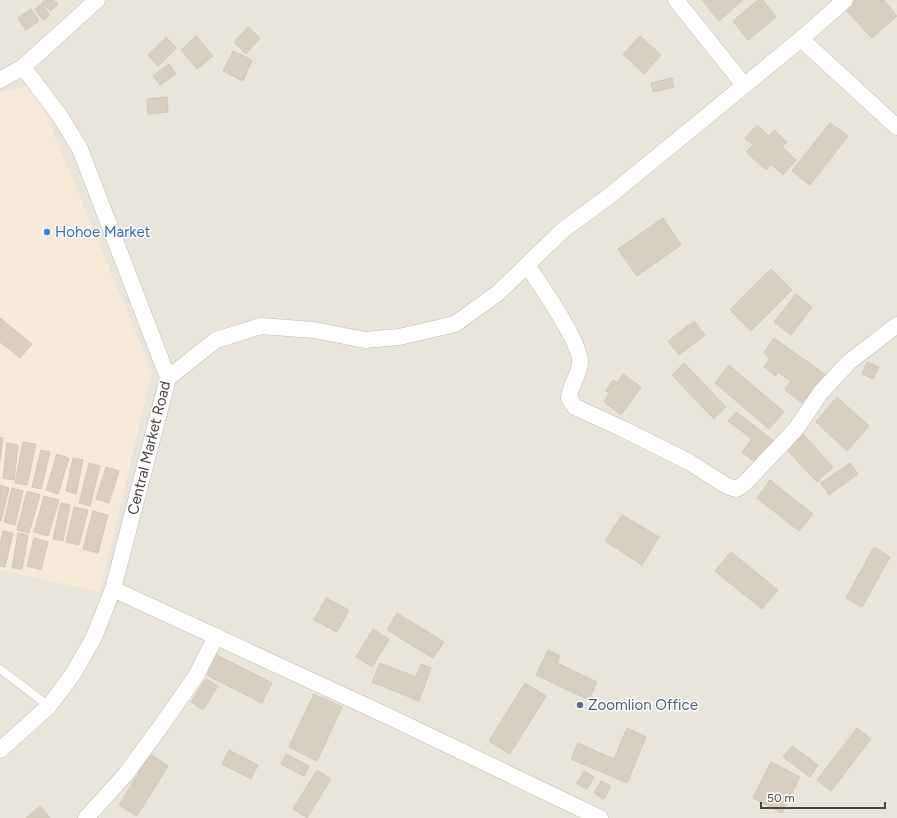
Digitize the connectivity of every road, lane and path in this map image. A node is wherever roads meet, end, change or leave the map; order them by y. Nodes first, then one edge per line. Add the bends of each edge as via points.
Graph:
1 (97, 0) edge
2 (676, 0) edge
3 (845, 0) edge
4 (801, 38) junction
5 (23, 67) junction
6 (0, 80) edge
7 (744, 85) junction
8 (897, 127) edge
9 (527, 265) junction
10 (897, 325) edge
11 (168, 378) junction
12 (113, 589) junction
13 (216, 636) junction
14 (0, 669) edge
15 (49, 706) junction
16 (0, 750) edge
17 (86, 818) edge
18 (600, 818) edge

1 - 5 street
2 - 7 street
3 - 4 street
4 - 7 street
4 - 8 street
5 - 6 street
5 - 11 street, Central Market Road via 60,116 80,149
7 - 9 street via 608,197 563,230
9 - 10 street via 551,300 580,353 580,364 569,398 575,407 689,462 736,489 744,484 796,429 821,392 849,362
9 - 11 street via 498,293 454,324 399,338 365,340 314,330 261,326 216,340
11 - 12 street, Central Market Road
12 - 13 street
12 - 15 street, Central Market Road via 94,637 73,674
13 - 17 street via 196,676 161,726 125,775
13 - 18 street
14 - 15 lane
15 - 16 street, Central Market Road

